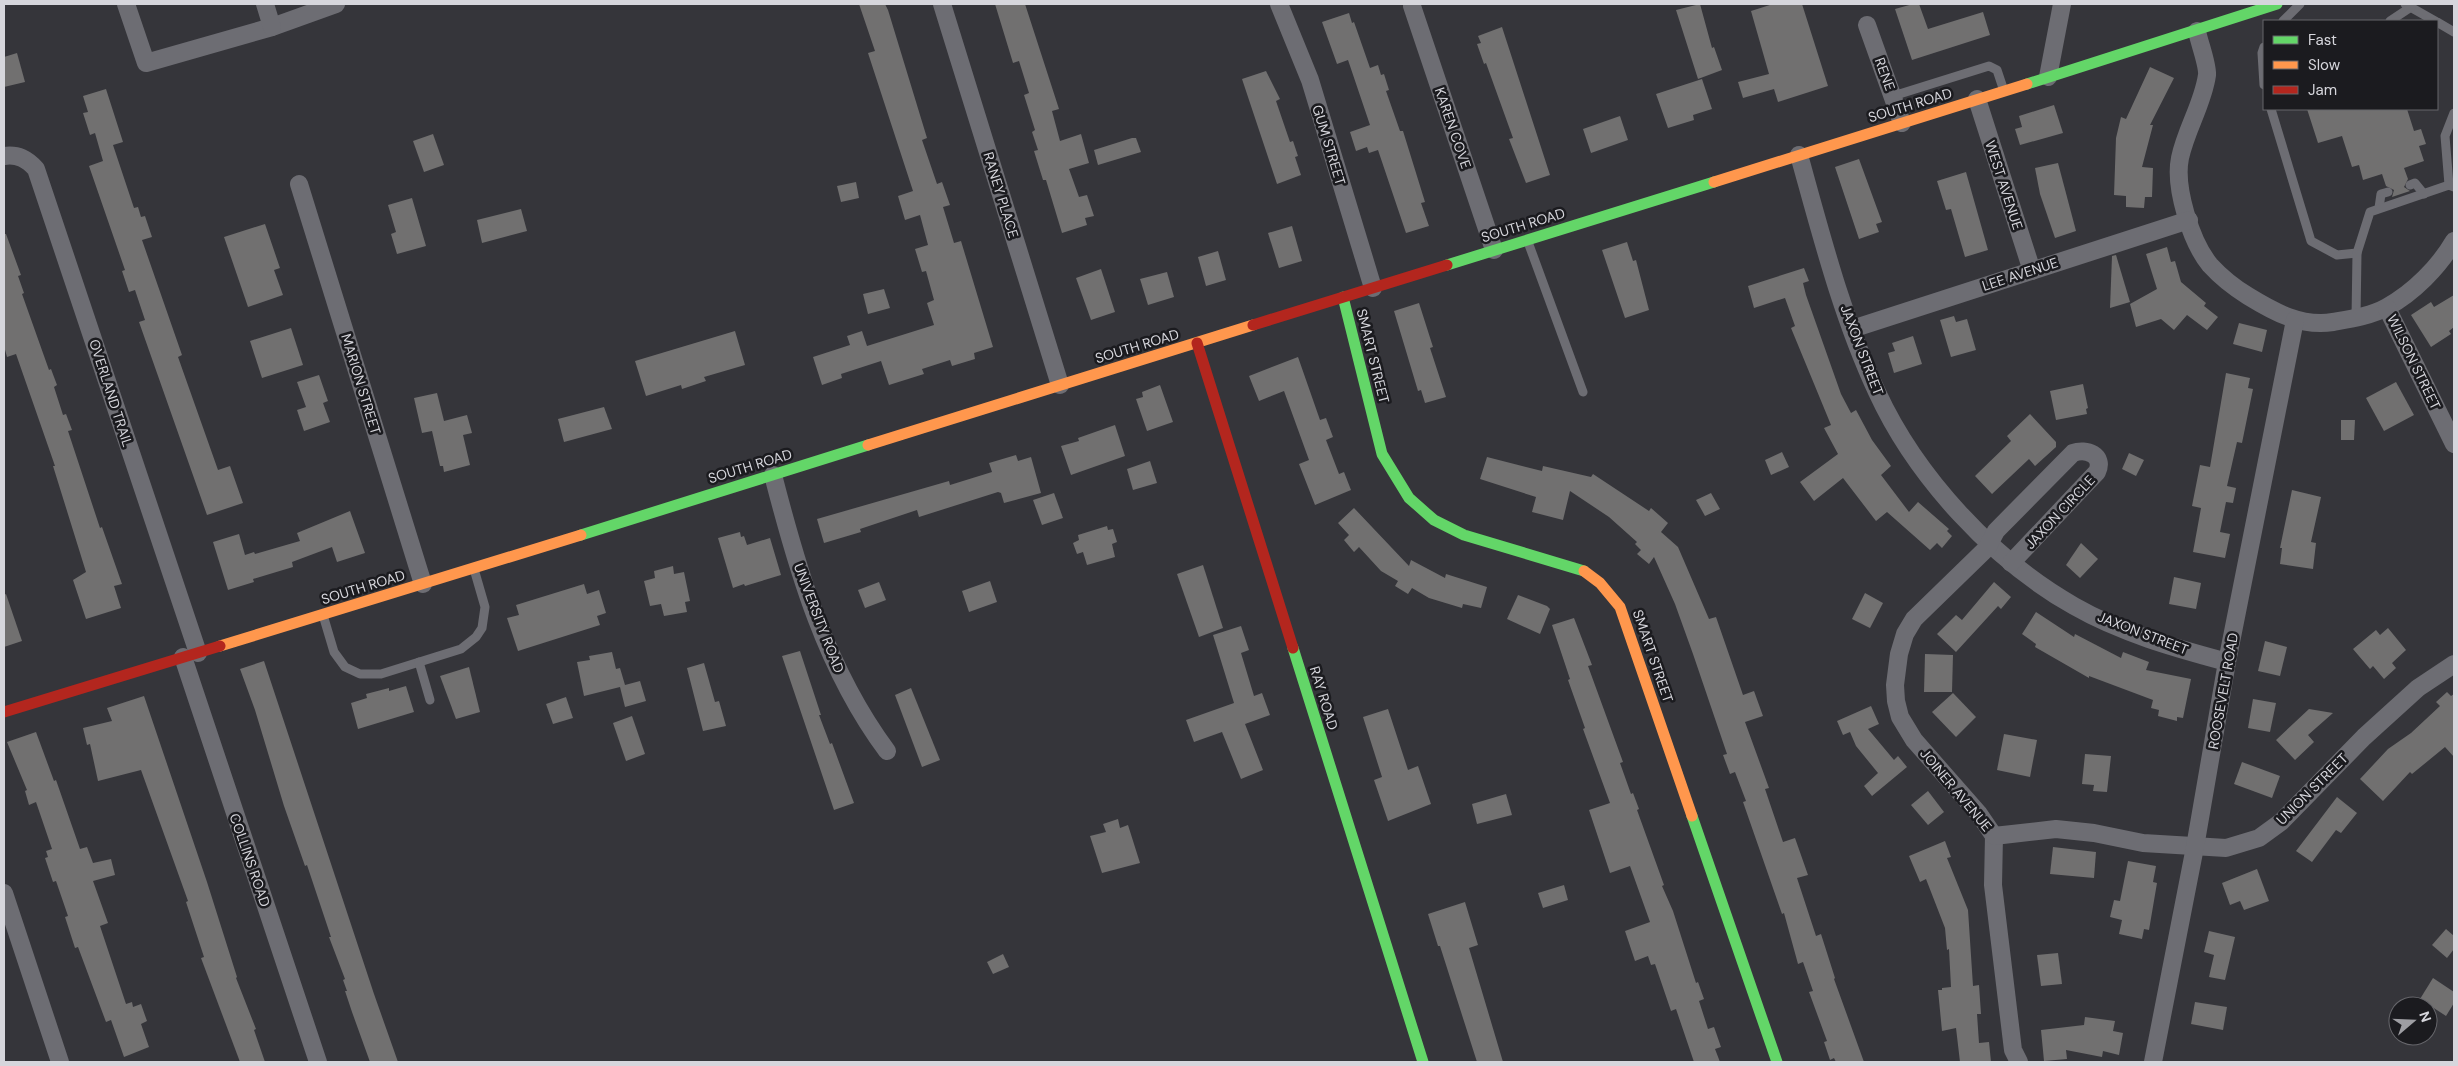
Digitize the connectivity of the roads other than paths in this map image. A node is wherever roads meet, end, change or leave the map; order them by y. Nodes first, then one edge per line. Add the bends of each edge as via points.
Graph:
1 (126, 4) edge
2 (265, 4) edge
3 (336, 4) edge
4 (942, 4) edge
5 (1279, 4) edge
6 (2062, 4) edge
7 (2277, 4) edge
8 (2300, 4) edge
9 (2408, 5) edge
10 (1412, 6) dead end
11 (2284, 20) edge
12 (2391, 20) edge
13 (2433, 20) edge
14 (2438, 23) edge
15 (1867, 25) dead end
16 (272, 27) junction
17 (2197, 31) junction
18 (2454, 32) edge
19 (2263, 50) edge
20 (2263, 68) edge
21 (2048, 77) junction
22 (2004, 91) junction
23 (1893, 96) junction
24 (1977, 99) junction
25 (2271, 110) edge
26 (2454, 113) edge
27 (1902, 123) junction
28 (1799, 155) junction
29 (4, 156) edge
30 (299, 184) dead end
31 (2410, 184) dead end
32 (2452, 186) edge
33 (2388, 192) dead end
34 (2424, 194) junction
35 (2379, 208) junction
36 (2188, 220) junction
37 (1527, 240) junction
38 (2454, 242) edge
39 (1494, 250) junction
40 (2356, 253) junction
41 (2032, 271) junction
42 (1373, 288) junction
43 (1343, 297) junction
44 (2386, 308) junction
45 (2356, 318) junction
46 (2294, 320) junction
47 (1852, 329) junction
48 (1197, 343) junction
49 (1060, 385) junction
50 (1583, 392) dead end
51 (2454, 444) edge
52 (773, 475) junction
53 (1991, 543) junction
54 (2011, 563) junction
55 (474, 568) junction
56 (423, 584) junction
57 (323, 615) junction
58 (191, 655) junction
59 (418, 662) junction
60 (2227, 662) junction
61 (2454, 664) edge
62 (430, 700) dead end
63 (4, 712) edge
64 (886, 751) dead end
65 (1994, 836) junction
66 (2195, 847) junction
67 (4, 893) edge
68 (60, 1062) edge
69 (318, 1062) edge
70 (1423, 1062) edge
71 (1777, 1062) edge
72 (2019, 1062) edge
73 (2153, 1062) edge

1 - 16 street via 146,63
2 - 16 street
3 - 16 street
4 - 49 street, RANEY PLACE
5 - 42 street, GUM STREET via 1310,80
6 - 21 street
7 - 17 street, SOUTH ROAD
8 - 11 lane
9 - 12 lane
9 - 13 lane
10 - 39 street, KAREN COVE
14 - 18 lane
15 - 23 street, RENE
17 - 21 street, SOUTH ROAD
17 - 36 street via 2208,73 2180,159 2181,192
19 - 20 lane
21 - 22 street, SOUTH ROAD
22 - 23 lane via 1997,70 1989,66
22 - 24 street, SOUTH ROAD
23 - 27 street, RENE
24 - 27 street, SOUTH ROAD
24 - 41 street, WEST AVENUE
25 - 40 lane via 2312,241 2337,255
26 - 32 lane via 2445,136
27 - 28 street, SOUTH ROAD
28 - 37 street, SOUTH ROAD
28 - 47 street, JAXON STREET
29 - 58 street, OVERLAND TRAIL via 17,156 36,169
30 - 56 street, MARION STREET
31 - 34 lane via 2415,183
32 - 34 lane
33 - 35 lane via 2381,194
34 - 35 lane
35 - 40 lane via 2370,212
36 - 41 street, LEE AVENUE
36 - 46 street via 2210,265 2240,291 2271,311
37 - 39 street, SOUTH ROAD
37 - 50 lane
38 - 44 street via 2437,265
39 - 42 street, SOUTH ROAD
40 - 45 lane
41 - 47 street, LEE AVENUE
42 - 43 street, SOUTH ROAD
43 - 48 street, SOUTH ROAD
43 - 71 street, SMART STREET via 1382,454 1393,478 1409,499 1421,511 1459,533 1574,566 1608,590 1620,607
44 - 45 street
44 - 51 street, WILSON STREET
45 - 46 street via 2326,323
46 - 60 street, ROOSEVELT ROAD
47 - 53 street, JAXON STREET via 1877,393 1898,430 1931,478
48 - 49 street, SOUTH ROAD
48 - 70 street, RAY ROAD
49 - 52 street, SOUTH ROAD
52 - 55 street, SOUTH ROAD
52 - 64 street, UNIVERSITY ROAD via 808,598 829,653 851,696
53 - 54 street, JAXON STREET
53 - 54 street, JAXON CIRCLE via 1996,531 2072,453 2081,450 2091,452 2098,460 2097,472
53 - 65 street, JOINER AVENUE via 1914,619 1899,654 1896,701 1900,717 1914,740 1979,814
54 - 60 street, JAXON STREET via 2075,607 2130,632
55 - 56 street, SOUTH ROAD
55 - 59 lane via 485,607 482,628 461,648
56 - 57 street, SOUTH ROAD
57 - 58 street, SOUTH ROAD
57 - 59 lane via 334,652 351,671 369,676
58 - 63 street, SOUTH ROAD
58 - 69 street, COLLINS ROAD
59 - 62 lane
60 - 66 street, ROOSEVELT ROAD
61 - 66 street, UNION STREET via 2418,688 2364,737 2281,822 2258,838 2226,848
65 - 66 street, UNION STREET via 2056,829 2143,843
65 - 72 street, JOINER AVENUE via 1993,884 2013,1050
66 - 73 street, ROOSEVELT ROAD
67 - 68 street

